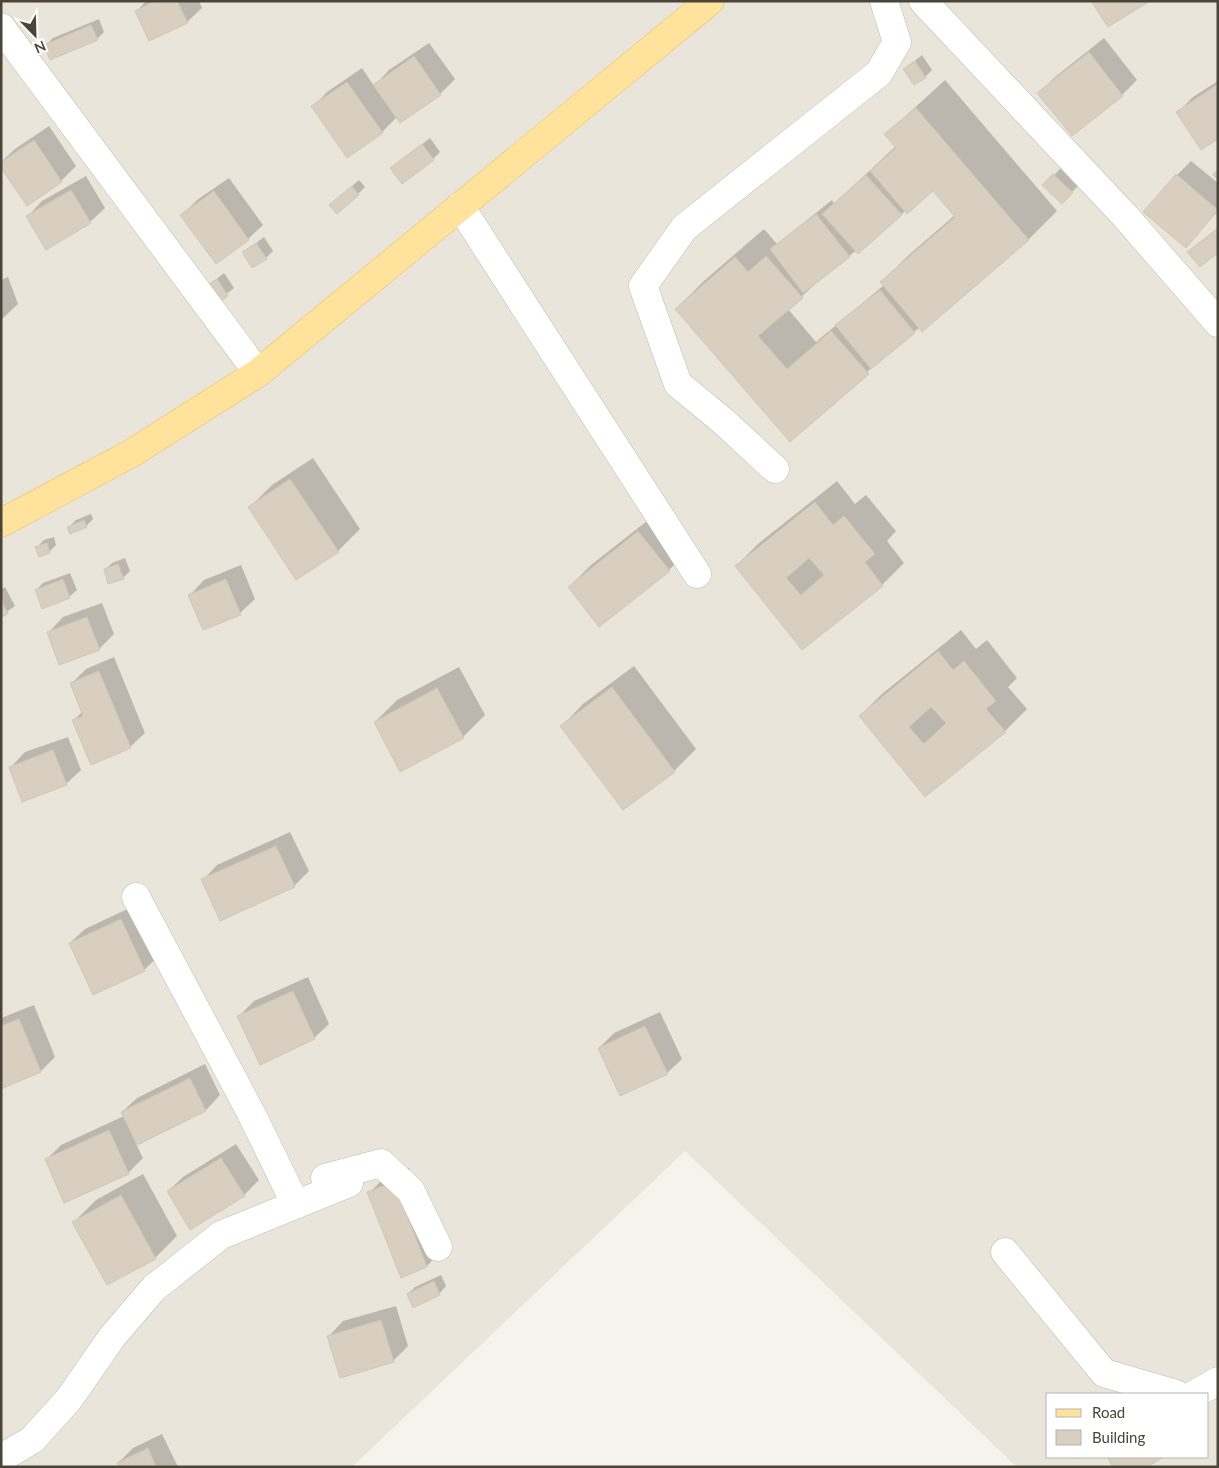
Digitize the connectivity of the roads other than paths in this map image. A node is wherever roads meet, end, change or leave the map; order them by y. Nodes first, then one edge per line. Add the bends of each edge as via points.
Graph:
1 (884, 1) edge
2 (923, 1) edge
3 (707, 2) edge
4 (1, 27) edge
5 (460, 206) junction
6 (1218, 323) edge
7 (258, 373) junction
8 (775, 469) dead end
9 (1, 523) edge
10 (697, 574) dead end
11 (136, 897) dead end
12 (349, 1184) dead end
13 (292, 1197) junction
14 (438, 1247) dead end
15 (1005, 1252) dead end
16 (1218, 1381) edge
17 (1173, 1393) edge
18 (1197, 1393) edge
19 (1, 1458) edge

1 - 8 street via 898,42 879,73 684,228 643,286 678,384
2 - 6 street via 1125,216
3 - 5 main road
4 - 7 street
5 - 7 main road
5 - 10 street
7 - 9 main road via 132,453
11 - 13 street
12 - 13 street
13 - 14 street via 381,1163 411,1191
13 - 19 street via 221,1235 154,1288 112,1337 63,1406 32,1440
15 - 17 street via 1104,1373
16 - 18 street

